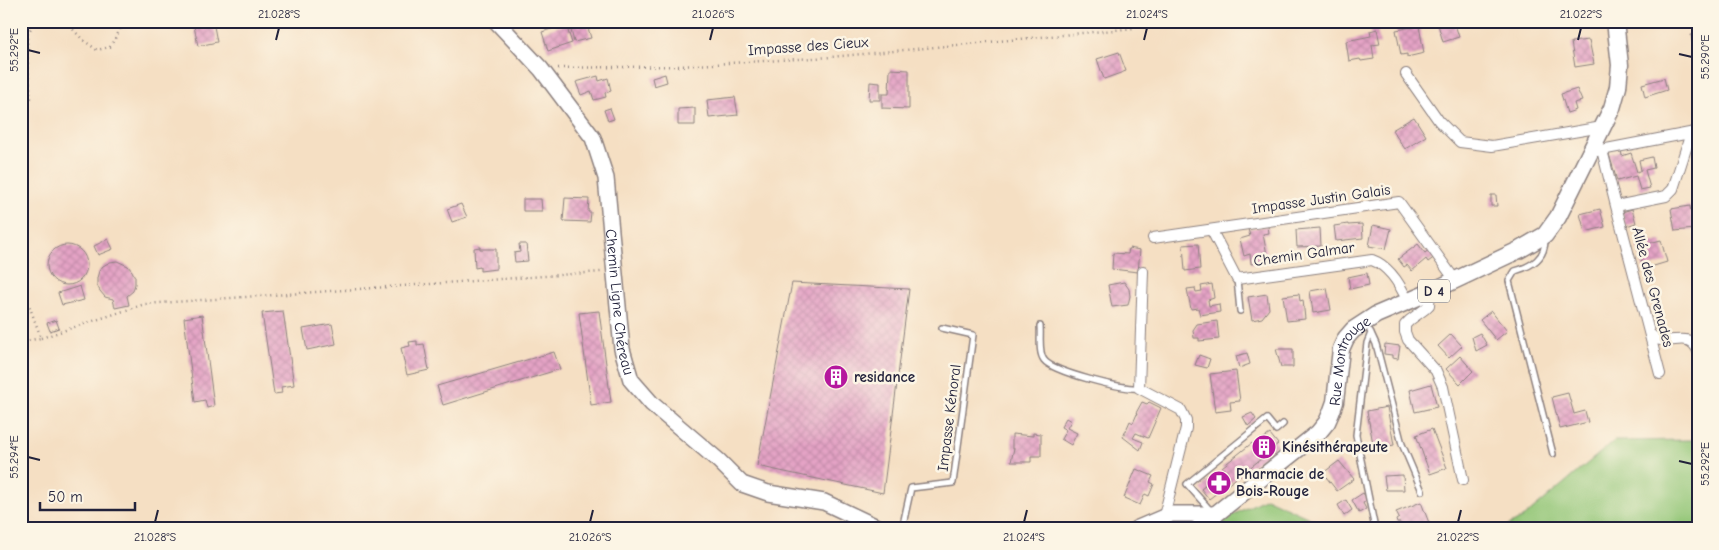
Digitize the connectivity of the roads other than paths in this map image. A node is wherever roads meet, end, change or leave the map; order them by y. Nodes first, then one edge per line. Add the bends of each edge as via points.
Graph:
1 (496, 21) edge
2 (1615, 21) edge
3 (1406, 74) dead end
4 (1602, 128) junction
5 (1694, 132) edge
6 (1596, 151) junction
7 (1616, 206) junction
8 (1212, 231) junction
9 (1545, 235) junction
10 (1153, 238) dead end
11 (1143, 271) dead end
12 (1237, 279) junction
13 (1455, 280) junction
14 (1430, 292) junction
15 (1408, 302) junction
16 (1240, 311) dead end
17 (1040, 326) dead end
18 (1369, 327) junction
19 (942, 328) dead end
20 (1650, 334) junction
21 (1698, 351) edge
22 (1660, 374) dead end
23 (1139, 388) junction
24 (1283, 424) dead end
25 (1553, 454) dead end
26 (1463, 480) dead end
27 (1422, 491) dead end
28 (1214, 514) junction
29 (1164, 516) junction
30 (881, 529) edge
31 (902, 529) edge
32 (1136, 529) edge
33 (1197, 529) edge
34 (1375, 529) edge

1 - 30 street, Chemin Ligne Chéreau via 541,69 593,138 606,178 622,349 631,380 652,404 742,484 768,493 824,502
2 - 4 main road, Rue Montrouge / D 4 via 1620,65 1618,87
3 - 4 street via 1439,121 1460,142 1492,146
4 - 6 main road, Rue Montrouge / D 4
5 - 6 street
5 - 7 street via 1673,189 1666,196
6 - 7 street, Allée des Grenades
6 - 9 main road, Rue Montrouge / D 4
7 - 20 street, Allée des Grenades
8 - 10 street, Impasse Justin Galais
8 - 12 street, Chemin Galmar
8 - 13 street, Impasse Justin Galais via 1399,202
9 - 13 main road, Rue Montrouge / D 4
9 - 25 lane via 1539,260 1515,271 1509,281
11 - 23 street
12 - 15 street, Chemin Galmar via 1372,260 1398,283
12 - 16 lane
13 - 14 main road, Rue Montrouge / D 4
14 - 15 main road, Rue Montrouge / D 4
14 - 26 street via 1429,305 1410,320 1405,332 1408,340 1436,372 1443,387
15 - 18 main road, Rue Montrouge / D 4 via 1376,315
17 - 23 lane via 1043,358 1049,365 1118,386
18 - 27 lane via 1402,444
18 - 28 main road, Rue Montrouge / D 4 via 1346,338 1341,349 1335,402 1327,422 1318,433
18 - 34 lane via 1356,435
19 - 31 lane, Impasse Kénoral via 973,334 953,483 911,488
20 - 21 street via 1656,340 1692,342
20 - 22 street, Allée des Grenades
23 - 29 street via 1181,410 1186,420
24 - 28 lane via 1276,430 1267,419 1187,484
28 - 29 street
28 - 33 main road, Rue Montrouge / D 4
29 - 32 street

